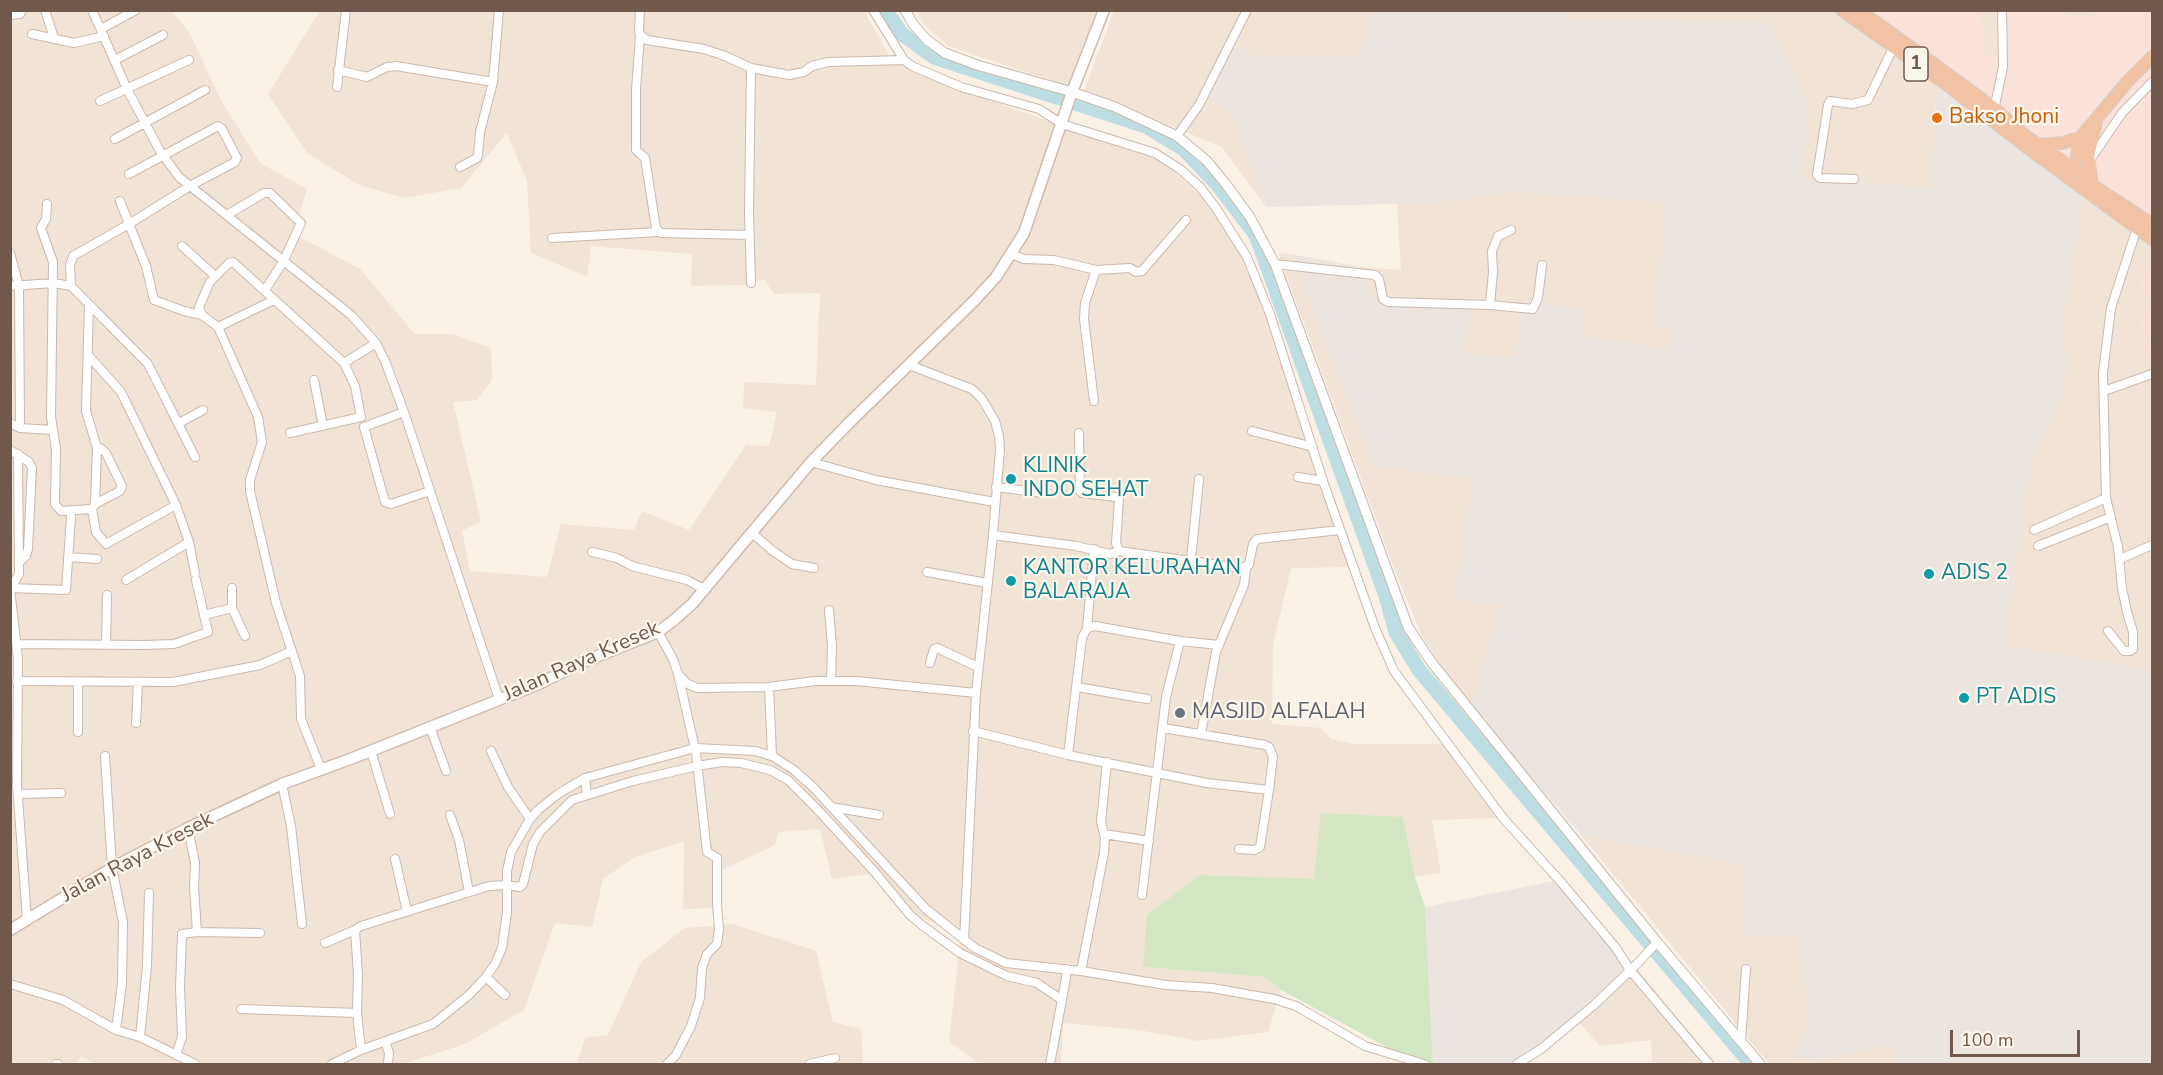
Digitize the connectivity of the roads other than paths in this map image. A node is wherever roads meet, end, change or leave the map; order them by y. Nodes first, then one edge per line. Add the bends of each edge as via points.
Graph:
1 (22, 10) edge
2 (45, 10) edge
3 (92, 10) edge
4 (135, 10) edge
5 (346, 10) edge
6 (499, 10) edge
7 (640, 10) edge
8 (873, 10) edge
9 (905, 10) edge
10 (1104, 10) edge
11 (1247, 10) edge
12 (1842, 10) edge
13 (2002, 10) edge
14 (10, 15) edge
15 (1859, 15) edge
16 (103, 32) junction
17 (32, 34) dead end
18 (164, 35) dead end
19 (640, 35) junction
20 (54, 38) junction
21 (1895, 44) junction
22 (2152, 57) edge
23 (115, 60) junction
24 (189, 60) dead end
25 (904, 60) junction
26 (751, 68) junction
27 (338, 70) junction
28 (493, 82) junction
29 (2152, 82) edge
30 (337, 87) dead end
31 (127, 89) junction
32 (205, 90) dead end
33 (1072, 93) junction
34 (100, 102) dead end
35 (1992, 114) junction
36 (2098, 116) junction
37 (1063, 121) junction
38 (145, 123) junction
39 (2084, 133) junction
40 (1177, 136) junction
41 (115, 139) dead end
42 (2025, 141) junction
43 (2038, 145) junction
44 (162, 155) junction
45 (2088, 164) junction
46 (460, 167) dead end
47 (129, 174) dead end
48 (2074, 175) junction
49 (1854, 179) dead end
50 (2092, 185) junction
51 (190, 186) junction
52 (120, 201) dead end
53 (47, 204) dead end
54 (227, 215) junction
55 (1186, 220) dead end
56 (129, 224) junction
57 (2152, 224) edge
58 (2137, 228) junction
59 (1511, 230) dead end
60 (658, 232) junction
61 (749, 235) junction
62 (552, 238) dead end
63 (2152, 239) edge
64 (182, 246) dead end
65 (10, 253) edge
66 (1011, 254) junction
67 (283, 262) junction
68 (1275, 264) junction
69 (1542, 265) dead end
70 (1096, 270) junction
71 (215, 276) junction
72 (54, 283) junction
73 (751, 284) dead end
74 (71, 285) junction
75 (15, 286) edge
76 (265, 290) junction
77 (274, 300) junction
78 (89, 305) junction
79 (1490, 305) junction
80 (202, 315) junction
81 (218, 327) junction
82 (376, 343) junction
83 (88, 355) junction
84 (344, 363) junction
85 (909, 365) junction
86 (2152, 374) edge
87 (314, 380) dead end
88 (2104, 391) junction
89 (1094, 401) dead end
90 (203, 410) dead end
91 (404, 412) junction
92 (361, 417) junction
93 (10, 423) edge
94 (179, 423) junction
95 (323, 426) junction
96 (364, 427) junction
97 (20, 428) junction
98 (53, 430) junction
99 (1252, 431) dead end
100 (290, 433) dead end
101 (1079, 433) dead end
102 (1313, 447) junction
103 (97, 448) junction
104 (14, 452) edge
105 (195, 457) dead end
106 (811, 462) junction
107 (1298, 477) dead end
108 (1198, 479) dead end
109 (1323, 481) junction
110 (996, 487) junction
111 (430, 491) junction
112 (1042, 493) dead end
113 (2106, 498) junction
114 (994, 502) junction
115 (176, 505) junction
116 (94, 507) junction
117 (71, 517) dead end
118 (2111, 517) junction
119 (1340, 530) junction
120 (2034, 530) dead end
121 (752, 533) junction
122 (993, 536) junction
123 (189, 542) junction
124 (2152, 545) edge
125 (2038, 546) dead end
126 (1094, 549) junction
127 (1119, 551) junction
128 (592, 552) dead end
129 (68, 557) junction
130 (97, 559) dead end
131 (2120, 559) junction
132 (1191, 560) junction
133 (20, 562) junction
134 (1246, 567) junction
135 (814, 568) dead end
136 (927, 572) dead end
137 (126, 580) dead end
138 (987, 583) junction
139 (11, 588) edge
140 (232, 588) dead end
141 (704, 590) junction
142 (107, 595) dead end
143 (232, 608) junction
144 (829, 610) dead end
145 (204, 615) junction
146 (1087, 628) junction
147 (2108, 631) dead end
148 (658, 632) junction
149 (245, 636) dead end
150 (1180, 640) junction
151 (16, 644) junction
152 (106, 645) junction
153 (1219, 645) junction
154 (292, 651) junction
155 (14, 659) edge
156 (930, 663) dead end
157 (978, 667) junction
158 (678, 674) junction
159 (831, 680) junction
160 (17, 681) junction
161 (78, 682) junction
162 (138, 683) junction
163 (769, 687) junction
164 (1077, 687) junction
165 (975, 693) junction
166 (499, 699) junction
167 (1147, 699) dead end
168 (136, 723) dead end
169 (430, 727) junction
170 (1163, 728) junction
171 (974, 731) junction
172 (78, 732) dead end
173 (1201, 734) junction
174 (370, 751) junction
175 (491, 751) dead end
176 (695, 751) junction
177 (1068, 755) junction
178 (105, 756) dead end
179 (741, 756) junction
180 (756, 759) junction
181 (772, 762) junction
182 (1107, 762) junction
183 (697, 764) junction
184 (321, 769) junction
185 (446, 771) dead end
186 (632, 773) junction
187 (1157, 773) junction
188 (791, 775) junction
189 (585, 780) junction
190 (607, 780) junction
191 (282, 784) junction
192 (1269, 790) junction
193 (61, 793) dead end
194 (810, 793) junction
195 (18, 794) junction
196 (587, 794) junction
197 (570, 795) junction
198 (831, 807) junction
199 (390, 814) dead end
200 (879, 814) dead end
201 (450, 815) dead end
202 (530, 819) junction
203 (188, 828) junction
204 (1104, 834) junction
205 (1149, 841) junction
206 (1239, 849) dead end
207 (395, 859) dead end
208 (112, 868) junction
209 (512, 887) junction
210 (469, 892) junction
211 (149, 893) dead end
212 (1142, 895) dead end
213 (407, 911) junction
214 (27, 919) junction
215 (302, 924) dead end
216 (10, 930) edge
217 (355, 930) junction
218 (197, 932) junction
219 (260, 933) dead end
220 (964, 939) junction
221 (1656, 943) junction
222 (325, 944) dead end
223 (1066, 969) junction
224 (1746, 969) dead end
225 (1630, 970) junction
226 (1081, 971) junction
227 (487, 979) junction
228 (10, 984) edge
229 (505, 995) dead end
230 (1062, 999) junction
231 (241, 1010) dead end
232 (357, 1013) junction
233 (116, 1030) junction
234 (140, 1037) junction
235 (385, 1041) junction
236 (1741, 1041) junction
237 (361, 1050) junction
238 (176, 1055) junction
239 (835, 1058) dead end
240 (195, 1065) edge
241 (332, 1065) edge
242 (388, 1065) edge
243 (667, 1065) edge
244 (810, 1065) edge
245 (1050, 1065) edge
246 (1424, 1065) edge
247 (1517, 1065) edge
248 (1709, 1065) edge
249 (1760, 1065) edge

1 - 14 street via 20,15
2 - 20 street
3 - 16 street
4 - 16 street
5 - 27 street
6 - 28 street
7 - 19 street
8 - 25 street
9 - 33 street via 927,40 945,53
10 - 33 main road, Jalan Raya Kresek
11 - 40 street via 1199,105
12 - 15 highway, 1
13 - 35 street via 2002,73
15 - 21 highway, 1
16 - 20 street via 74,44
16 - 23 street
17 - 20 street
18 - 23 street
19 - 26 street via 647,40 704,49
19 - 60 street via 636,150 645,158
21 - 35 highway, 1
21 - 49 street via 1868,100 1828,102 1817,175
22 - 36 highway
23 - 31 street
24 - 31 street
25 - 26 street via 828,63 789,75
25 - 37 street via 928,75 1039,109
26 - 61 street
27 - 28 street via 367,77 396,66
27 - 30 street
28 - 46 street via 477,158
29 - 45 street via 2122,113
31 - 34 street
31 - 38 street
32 - 38 street
33 - 37 main road, Jalan Raya Kresek
33 - 40 street via 1115,107
35 - 42 highway, 1
36 - 39 highway
36 - 45 highway
37 - 66 main road, Jalan Raya Kresek via 1034,207
37 - 102 street via 1155,153 1200,187 1247,257 1270,314
38 - 41 street
38 - 44 street
39 - 42 highway via 2074,130 2058,137
39 - 43 highway via 2062,143
39 - 48 highway
40 - 68 street via 1207,161 1243,205
42 - 43 highway, 1
42 - 48 highway, 1
43 - 48 highway, 1
44 - 47 street
44 - 51 street
44 - 51 street via 221,128 237,160
45 - 50 highway
48 - 50 highway, 1
48 - 58 highway, 1
50 - 57 highway, 1
51 - 54 street
51 - 56 street
52 - 56 street
53 - 72 street via 41,228 53,261
54 - 67 street
54 - 67 street via 270,193 301,223
55 - 70 street via 1139,272 1130,268
56 - 74 street via 73,256
56 - 80 street via 146,266 154,300
58 - 63 highway, 1
58 - 88 street via 2111,308
59 - 79 street via 1499,235 1492,251
60 - 61 street
60 - 62 street
61 - 73 street
64 - 71 street
65 - 75 street
66 - 70 street
66 - 85 main road, Jalan Raya Kresek via 975,300
67 - 76 street
67 - 82 street via 351,315
68 - 79 street via 1375,275 1388,303
68 - 221 street via 1408,627 1432,663
69 - 79 street via 1533,309
70 - 89 street via 1084,319
71 - 76 street via 229,263 235,263
71 - 80 street via 200,307
72 - 74 street
72 - 75 street
72 - 98 street
74 - 78 street
75 - 97 street
76 - 77 street
77 - 81 street
77 - 84 street
78 - 83 street
78 - 94 street via 147,364
80 - 81 street
81 - 154 street via 258,417 262,442 250,491 276,603
82 - 84 street
82 - 91 street
83 - 103 street via 87,415
83 - 115 street via 121,392
84 - 92 street via 355,386
85 - 106 main road, Jalan Raya Kresek
85 - 110 street via 972,389 982,399 999,436
86 - 88 street
87 - 95 street
88 - 113 street
90 - 94 street
91 - 96 street
91 - 111 street
92 - 95 street
92 - 96 street
93 - 97 street
94 - 105 street
95 - 100 street
96 - 111 street via 385,502 392,504
97 - 98 street
98 - 116 street via 57,508 61,511
99 - 102 street
101 - 127 street via 1080,491 1119,499
102 - 109 street
103 - 116 street
103 - 116 street via 106,453 122,486
104 - 133 street
104 - 133 street via 32,468 28,549
106 - 114 street via 876,480
106 - 121 main road, Jalan Raya Kresek
107 - 109 street
108 - 132 street
109 - 119 street
110 - 112 street
110 - 114 street
111 - 166 street
113 - 118 street
113 - 120 street
114 - 122 street
115 - 116 street via 106,544 96,532
115 - 123 street
117 - 129 street
118 - 125 street
118 - 131 street
119 - 134 street via 1257,539
119 - 225 street via 1394,671 1503,818 1568,890
121 - 135 street via 792,564
121 - 141 main road, Jalan Raya Kresek
122 - 126 street
122 - 138 street
123 - 137 street
123 - 145 street
124 - 131 street
126 - 127 street via 1110,554
126 - 146 street
127 - 132 street
128 - 141 street via 687,580
129 - 130 street
129 - 139 street via 66,590
131 - 147 street via 2133,649 2124,651
132 - 134 street
133 - 139 street
134 - 153 street via 1244,585
136 - 138 street
138 - 157 street
139 - 151 street
140 - 143 street
141 - 148 main road, Jalan Raya Kresek
142 - 152 street
143 - 145 street
143 - 149 street
144 - 159 street
145 - 152 street via 208,632 174,644
146 - 150 street via 1095,626
146 - 164 street via 1082,638
148 - 158 street
148 - 166 main road, Jalan Raya Kresek
150 - 153 street
150 - 170 street
151 - 152 street
151 - 155 street
153 - 173 street
154 - 162 street via 260,665 203,678
154 - 184 street via 300,676 301,718
155 - 160 street
156 - 157 street via 937,648
157 - 165 street
158 - 163 street via 697,688
158 - 176 street
159 - 163 street
159 - 165 street
160 - 161 street
160 - 195 street
161 - 162 street
161 - 172 street
162 - 168 street
163 - 181 street
164 - 167 street
164 - 177 street
165 - 171 street
166 - 169 main road, Jalan Raya Kresek
169 - 174 main road, Jalan Raya Kresek
169 - 185 street
170 - 173 street
170 - 187 street
171 - 177 street
171 - 220 street
173 - 192 street via 1269,747 1273,757
174 - 184 main road, Jalan Raya Kresek
174 - 199 street
175 - 202 street via 508,787
176 - 179 street
176 - 183 street
176 - 186 street
177 - 182 street
178 - 208 street
179 - 180 street
179 - 180 street
179 - 183 street
180 - 181 street
180 - 181 street
181 - 188 street
181 - 188 street
182 - 187 street
182 - 204 street via 1101,822
183 - 186 street
183 - 243 street via 707,852 717,858 719,940 705,958 700,998 691,1026
184 - 191 main road, Jalan Raya Kresek
186 - 190 street
186 - 190 street
187 - 192 street
187 - 205 street
188 - 194 street
188 - 194 street
189 - 190 street
189 - 196 street
189 - 197 street
190 - 196 street
191 - 203 main road, Jalan Raya Kresek
191 - 215 street
192 - 206 street via 1260,847
193 - 195 street
194 - 198 street
194 - 230 street via 923,926 968,957 1007,976 1037,983
195 - 214 street
196 - 197 street
197 - 202 street
197 - 209 street via 533,844 523,884
198 - 200 street
198 - 220 street via 926,909
201 - 210 street
202 - 209 street via 511,852 507,871
203 - 208 main road, Jalan Raya Kresek
203 - 218 street via 195,863
204 - 205 street
204 - 226 street via 1104,853
205 - 212 street
207 - 213 street
208 - 214 main road, Jalan Raya Kresek
208 - 233 street via 123,922
209 - 210 street via 489,886
209 - 227 street via 502,948
210 - 213 street
211 - 234 street
213 - 217 street
214 - 216 main road, Jalan Raya Kresek
217 - 222 street
217 - 232 street
218 - 219 street
218 - 238 street via 183,933 181,939 182,1037
220 - 223 street via 1006,963
221 - 225 street
221 - 236 street
223 - 226 street
223 - 230 street
224 - 236 street
225 - 247 street via 1594,1005
225 - 248 street
226 - 246 street via 1274,999 1296,1006 1365,1046
227 - 229 street
227 - 235 street via 434,1023
228 - 233 street via 63,1000
230 - 245 street
231 - 232 street
232 - 237 street
233 - 234 street
234 - 238 street
235 - 237 street
235 - 242 street
236 - 249 street
237 - 241 street
238 - 240 street
239 - 244 street

